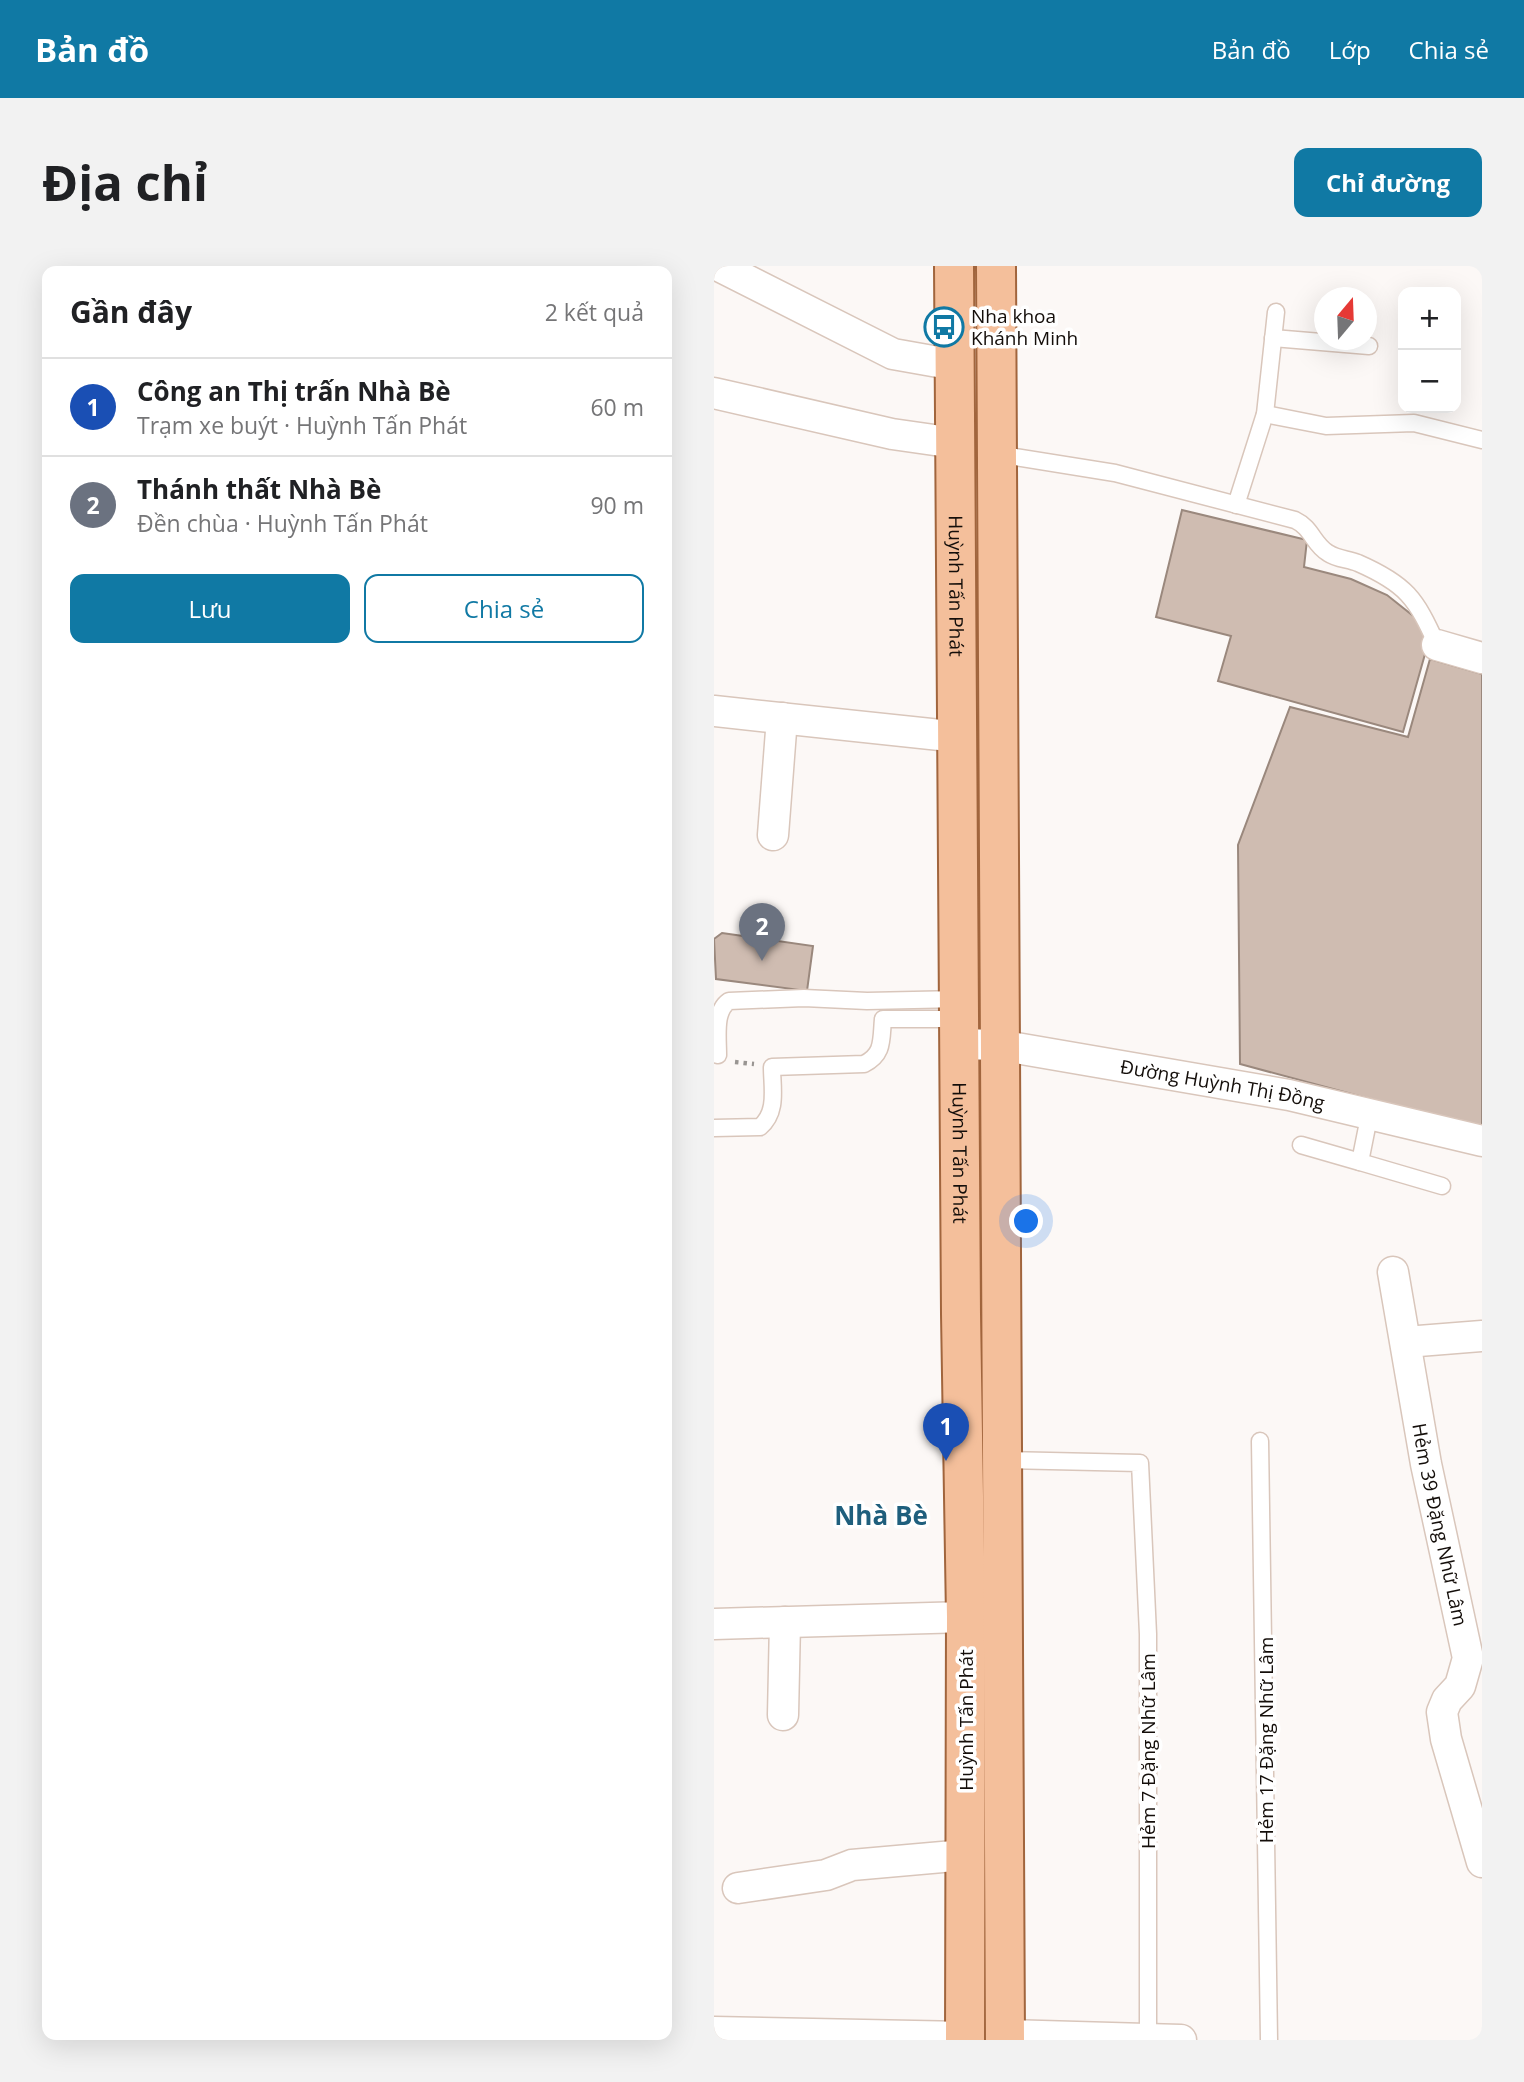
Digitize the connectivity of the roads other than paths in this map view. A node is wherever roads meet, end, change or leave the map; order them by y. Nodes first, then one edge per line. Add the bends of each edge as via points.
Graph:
1 (719, 266) edge
2 (954, 266) edge
3 (996, 266) edge
4 (1276, 312) dead end
5 (1273, 338) junction
6 (1314, 341) edge
7 (955, 365) junction
8 (714, 393) edge
9 (1265, 414) junction
10 (1482, 439) edge
11 (955, 443) junction
12 (996, 454) junction
13 (1236, 505) junction
14 (1437, 645) joint
15 (1482, 658) edge
16 (714, 711) edge
17 (782, 718) junction
18 (959, 737) junction
19 (773, 835) dead end
20 (960, 1021) junction
21 (998, 1045) junction
22 (716, 1055) edge
23 (1370, 1112) junction
24 (714, 1128) edge
25 (1482, 1140) edge
26 (1301, 1145) dead end
27 (1360, 1162) junction
28 (1442, 1186) dead end
29 (1393, 1272) dead end
30 (1482, 1336) edge
31 (1406, 1342) junction
32 (1260, 1441) dead end
33 (1001, 1460) junction
34 (967, 1617) junction
35 (785, 1622) junction
36 (714, 1624) edge
37 (783, 1715) dead end
38 (1475, 1813) edge
39 (965, 1855) junction
40 (1482, 1862) edge
41 (738, 1888) dead end
42 (714, 2032) edge
43 (965, 2038) edge
44 (1005, 2038) edge
45 (1148, 2039) edge
46 (1181, 2040) edge
47 (1269, 2040) edge

1 - 7 street via 893,354
2 - 7 main road, Huỳnh Tấn Phát
3 - 12 main road, Huỳnh Tấn Phát
4 - 5 lane
5 - 6 lane
5 - 9 lane
7 - 11 main road, Huỳnh Tấn Phát
8 - 11 street via 892,434
9 - 10 lane via 1326,426 1414,423
9 - 13 lane
11 - 18 main road, Huỳnh Tấn Phát
12 - 13 lane via 1115,473
12 - 21 main road, Huỳnh Tấn Phát
13 - 14 lane via 1295,520 1331,555 1394,579 1422,612
14 - 15 street
16 - 17 street
17 - 18 street
17 - 19 street
18 - 20 main road, Huỳnh Tấn Phát
20 - 21 street, Đường Huỳnh Thị Đồng
20 - 22 lane via 867,1001 729,1001 717,1016
20 - 24 lane via 883,1019 880,1051 864,1064 772,1067 772,1110 766,1122 760,1127
20 - 34 main road, Huỳnh Tấn Phát
21 - 23 street, Đường Huỳnh Thị Đồng
21 - 33 main road, Huỳnh Tấn Phát
23 - 25 street, Đường Huỳnh Thị Đồng
23 - 27 lane
26 - 27 lane
27 - 28 lane
29 - 31 street
30 - 31 street
31 - 38 street, Hẻm 39 Đặng Nhữ Lâm via 1426,1464 1468,1658 1461,1686 1442,1712 1446,1740
32 - 47 lane, Hẻm 17 Đặng Nhữ Lâm
33 - 44 main road, Huỳnh Tấn Phát
33 - 45 lane, Hẻm 7 Đặng Nhữ Lâm via 1140,1463 1148,1634
34 - 35 street
34 - 39 main road, Huỳnh Tấn Phát
35 - 36 street
35 - 37 street
38 - 40 street, Hẻm 39 Đặng Nhữ Lâm
39 - 41 street via 852,1865 826,1875
39 - 43 main road, Huỳnh Tấn Phát
42 - 43 street
43 - 44 main road
44 - 45 street
45 - 46 street

